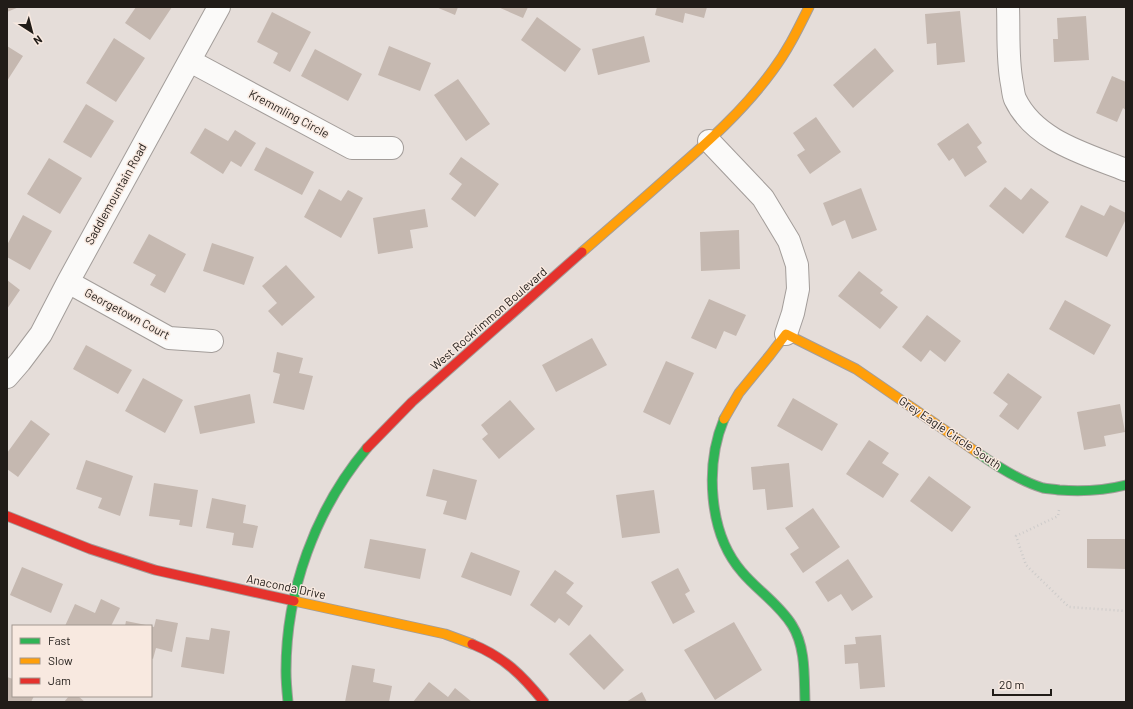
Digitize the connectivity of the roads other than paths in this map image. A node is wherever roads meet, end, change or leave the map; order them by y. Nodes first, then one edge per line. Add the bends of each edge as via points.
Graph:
1 (219, 7) edge
2 (809, 7) edge
3 (1008, 7) edge
4 (190, 61) junction
5 (709, 141) junction
6 (392, 148) dead end
7 (1126, 170) edge
8 (68, 282) junction
9 (786, 334) junction
10 (212, 341) dead end
11 (7, 377) edge
12 (1126, 485) edge
13 (7, 516) edge
14 (292, 600) junction
15 (288, 702) edge
16 (544, 702) edge
17 (805, 702) edge

1 - 4 street, Saddlemountain Road
2 - 5 street, West Rockrimmon Boulevard via 791,43 768,76 733,118
3 - 7 street via 1010,76 1015,98 1027,118 1047,136 1072,149
4 - 6 street, Kremmling Circle via 352,148
4 - 8 street, Saddlemountain Road
5 - 9 street via 763,198 788,242 797,265 798,289
5 - 14 street, West Rockrimmon Boulevard via 412,402 378,435 334,492 305,559
8 - 10 street, Georgetown Court via 169,338
8 - 11 street, Saddlemountain Road via 41,334
9 - 12 street, Grey Eagle Circle South via 856,369 992,463 1017,477 1044,488 1079,492
9 - 17 street via 735,398 722,424 714,452 711,479 714,508 723,540 736,565 792,625 801,647
13 - 14 street, Anaconda Drive via 123,560
14 - 15 street, West Rockrimmon Boulevard via 286,641
14 - 16 street, Anaconda Drive via 445,634 474,644 497,656 517,671

